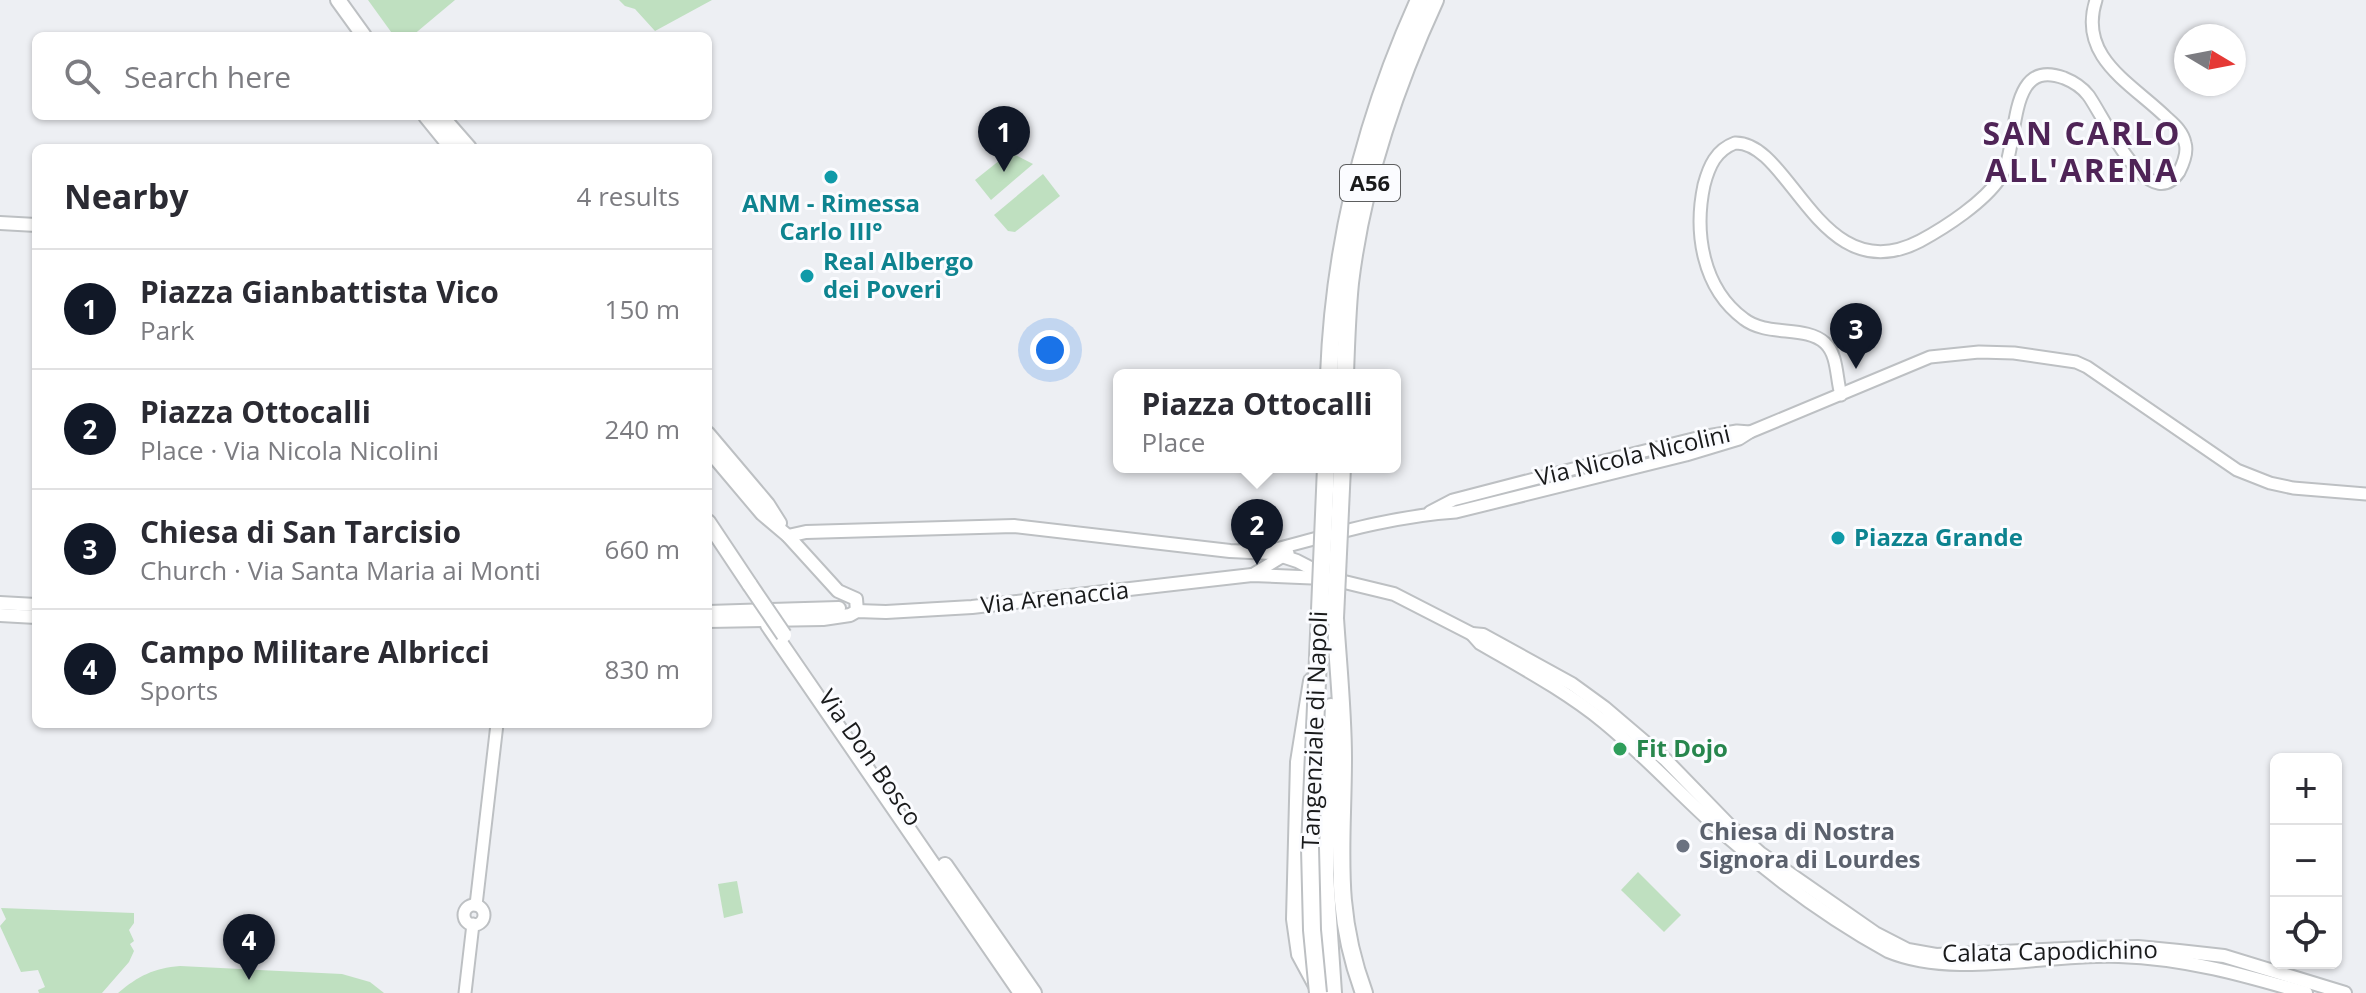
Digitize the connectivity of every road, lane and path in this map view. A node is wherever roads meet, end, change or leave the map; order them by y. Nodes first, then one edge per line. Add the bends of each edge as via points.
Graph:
1 (338, 0) edge
2 (350, 0) edge
3 (1419, 0) edge
4 (1435, 0) edge
5 (2096, 0) edge
6 (361, 32) edge
7 (373, 32) edge
8 (434, 120) edge
9 (435, 120) edge
10 (449, 144) edge
11 (464, 144) edge
12 (0, 223) edge
13 (32, 225) edge
14 (1329, 369) edge
15 (1345, 369) edge
16 (1841, 395) junction
17 (712, 445) edge
18 (1326, 473) edge
19 (1342, 473) edge
20 (2366, 494) edge
21 (712, 529) edge
22 (788, 536) junction
23 (1304, 541) junction
24 (712, 543) edge
25 (1264, 552) junction
26 (1285, 556) junction
27 (1252, 575) junction
28 (1332, 579) junction
29 (747, 588) junction
30 (843, 601) junction
31 (0, 603) edge
32 (32, 605) edge
33 (822, 609) junction
34 (712, 612) edge
35 (0, 615) edge
36 (32, 617) edge
37 (1335, 618) junction
38 (712, 621) edge
39 (790, 650) junction
40 (497, 728) edge
41 (2222, 962) junction
42 (465, 993) edge
43 (1021, 993) edge
44 (1034, 993) edge
45 (1320, 993) edge
46 (1333, 993) edge
47 (1364, 993) edge
48 (2306, 993) edge
49 (2345, 993) edge

1 - 6 main road
2 - 7 main road
3 - 14 highway via 1358,170 1334,295
4 - 15 highway, A56 via 1395,96 1371,178 1350,284
5 - 16 street via 2093,42 2113,71 2162,112 2185,141 2181,168 2166,181 2157,182 2137,170 2087,93 2078,83 2056,75 2026,84 2018,99 2009,161 1990,191 1923,240 1896,249 1853,246 1830,230 1754,147 1735,143 1716,155 1698,220 1704,258 1718,288 1744,320 1824,342
8 - 10 main road
9 - 11 main road
12 - 13 main road
16 - 20 street, Via Nicola Nicolini via 1930,357 2014,353 2076,362 2237,470 2293,488
16 - 23 street, Via Nicola Nicolini via 1750,432 1737,431 1708,443
17 - 22 main road via 768,504
18 - 45 highway, Tangenziale di Napoli, bridge via 1310,848
19 - 37 highway, Tangenziale di Napoli, bridge
21 - 29 main road, Via Don Bosco
22 - 25 main road, Calata Capodichino via 810,531 1014,526
22 - 30 main road
23 - 25 street, Via Nicola Nicolini
23 - 26 street, Via Nicola Nicolini
24 - 29 main road, Via Don Bosco
25 - 26 main road, Calata Capodichino
26 - 27 street, Via Nicola Nicolini
26 - 28 main road, Calata Capodichino
27 - 28 main road, Calata Capodichino
27 - 30 main road, Via Arenaccia via 972,607 886,612
28 - 41 main road, Calata Capodichino via 1394,594 1572,684 1627,726 1697,800 1785,877 1890,943 1936,960 2086,952
29 - 39 main road, Via Don Bosco
29 - 39 main road, Via Don Bosco, bridge
30 - 33 main road, Via Arenaccia
30 - 33 main road via 829,599
30 - 38 main road, Via Arenaccia via 823,619
31 - 32 main road
33 - 34 main road, Via Arenaccia
35 - 36 main road
37 - 46 highway, Tangenziale di Napoli via 1325,874
37 - 47 highway via 1343,747 1342,908
39 - 43 main road, Via Don Bosco
39 - 44 main road, Via Don Bosco
40 - 42 street via 476,905 483,916 473,924
41 - 48 main road, Calata Capodichino
41 - 49 main road, Calata Capodichino

